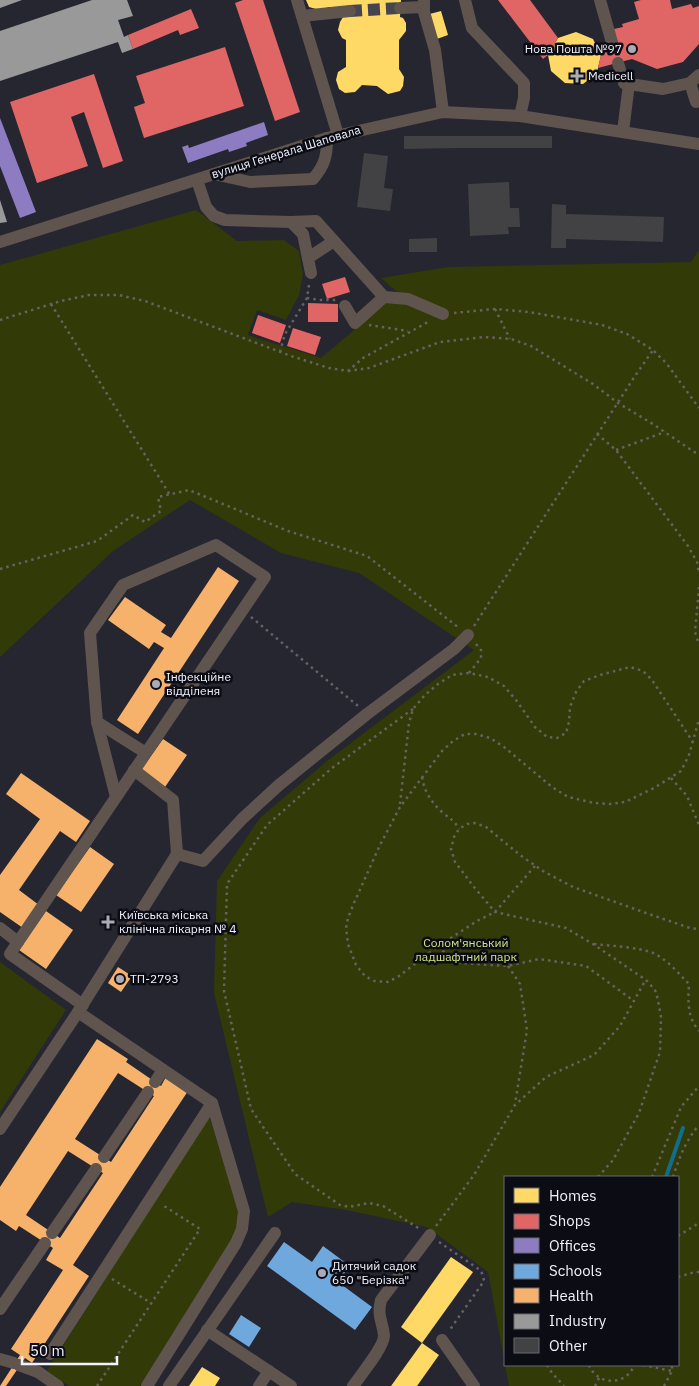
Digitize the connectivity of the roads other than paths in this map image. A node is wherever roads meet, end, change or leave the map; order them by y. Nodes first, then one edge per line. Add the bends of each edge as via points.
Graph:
1 (297, 0) edge
2 (465, 0) edge
3 (600, 0) edge
4 (424, 3) edge
5 (400, 8) tunnel mouth
6 (350, 11) tunnel mouth
7 (302, 16) junction
8 (613, 46) dead end
9 (618, 63) dead end
10 (695, 79) edge
11 (629, 84) junction
12 (699, 101) edge
13 (443, 112) junction
14 (520, 116) junction
15 (623, 131) junction
16 (333, 136) junction
17 (699, 144) edge
18 (214, 174) junction
19 (197, 180) junction
20 (291, 222) junction
21 (334, 241) junction
22 (0, 242) edge
23 (308, 258) junction
24 (311, 273) road end
25 (384, 297) junction
26 (345, 306) road end
27 (443, 314) dead end
28 (468, 635) road end
29 (97, 722) junction
30 (146, 753) junction
31 (134, 770) junction
32 (116, 796) junction
33 (177, 854) junction
34 (0, 928) edge
35 (18, 942) junction
36 (80, 1008) junction
37 (163, 1070) junction
38 (212, 1103) junction
39 (0, 1129) edge
40 (104, 1157) dead end
41 (96, 1169) dead end
42 (275, 1233) dead end
43 (430, 1235) road end
44 (0, 1309) edge
45 (207, 1330) junction
46 (442, 1340) road end
47 (50, 1354) dead end
48 (0, 1359) edge
49 (269, 1371) junction
50 (58, 1386) edge
51 (147, 1386) edge
52 (169, 1386) edge
53 (259, 1386) edge
54 (291, 1386) edge
55 (353, 1386) edge
56 (474, 1386) edge

1 - 7 street
2 - 14 street via 472,28 524,83
3 - 8 street
4 - 5 street
4 - 13 street via 435,50
6 - 7 street
7 - 16 street
9 - 11 street via 624,83
10 - 11 street via 663,89
10 - 12 street via 696,102
11 - 15 street
13 - 14 street, вулиця Генерала Шаповала
13 - 16 street, вулиця Генерала Шаповала
14 - 15 street, вулиця Генерала Шаповала
15 - 17 street, вулиця Генерала Шаповала
16 - 18 street, вулиця Генерала Шаповала
16 - 18 street via 322,169 313,179 250,182
18 - 19 street, вулиця Генерала Шаповала
19 - 20 street via 206,207 214,216 225,220
19 - 22 street, вулиця Генерала Шаповала
20 - 21 street via 316,221
20 - 23 street via 303,234
21 - 23 street
21 - 25 street
23 - 24 street
25 - 26 street via 355,323
25 - 27 street via 408,300
28 - 33 street via 279,785 203,861
29 - 30 street
29 - 30 street via 90,633 123,585 216,545 264,577
29 - 32 street
30 - 31 street
31 - 32 street
31 - 33 street via 173,800
32 - 35 street
33 - 36 street
34 - 35 street
35 - 36 street via 10,954
36 - 37 street
36 - 39 street
37 - 38 street
37 - 40 street
38 - 47 street
38 - 51 street via 244,1211 242,1229
41 - 44 street
42 - 45 street
43 - 55 street via 381,1300 379,1308 384,1337
45 - 49 street
45 - 52 street
46 - 56 street
48 - 50 street via 38,1372
49 - 53 street
49 - 54 street

